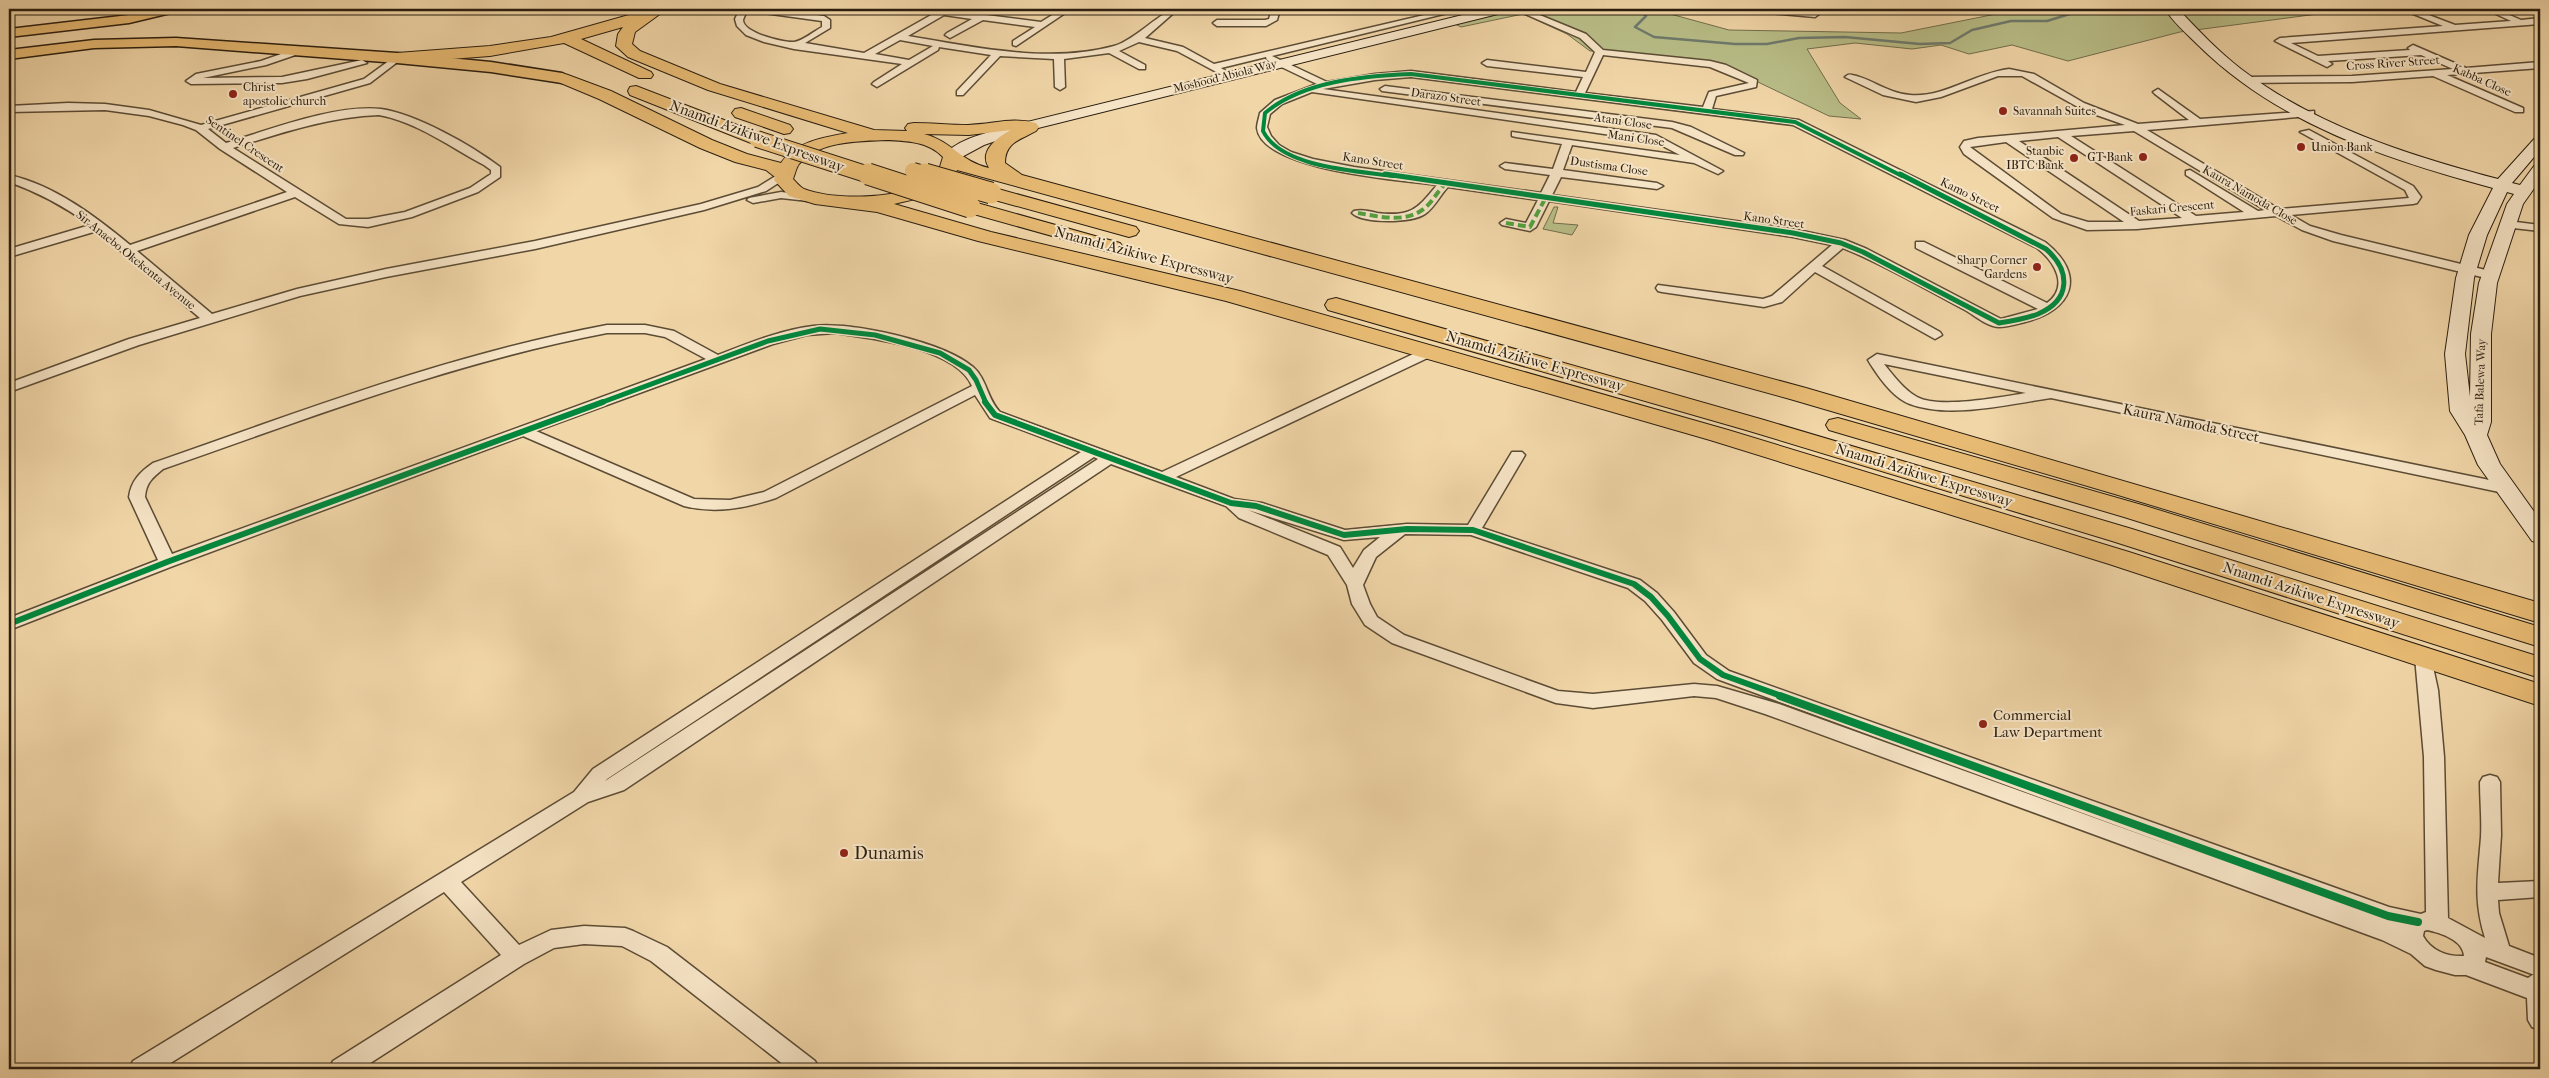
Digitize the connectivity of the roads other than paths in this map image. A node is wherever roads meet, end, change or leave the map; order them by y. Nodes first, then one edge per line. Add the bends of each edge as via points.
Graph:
1 (170, 9) edge
2 (744, 9) edge
3 (756, 9) edge
4 (996, 9) edge
5 (1067, 9) edge
6 (1174, 9) edge
7 (1276, 9) edge
8 (1413, 9) edge
9 (1460, 9) edge
10 (1478, 9) edge
11 (1502, 9) edge
12 (1518, 9) edge
13 (1758, 9) edge
14 (2489, 9) edge
15 (658, 10) edge
16 (942, 10) edge
17 (2178, 10) edge
18 (2414, 11) dead end
19 (1815, 14) dead end
20 (981, 17) junction
21 (1434, 19) junction
22 (2540, 21) edge
23 (2522, 22) junction
24 (1217, 23) dead end
25 (1043, 25) junction
26 (2454, 27) junction
27 (9, 32) edge
28 (2379, 32) junction
29 (950, 35) dead end
30 (900, 37) junction
31 (565, 38) junction
32 (1139, 39) junction
33 (1016, 43) dead end
34 (535, 44) junction
35 (794, 46) junction
36 (582, 47) junction
37 (935, 48) dead end
38 (301, 50) junction
39 (1109, 50) junction
40 (998, 52) junction
41 (1600, 52) junction
42 (2422, 52) junction
43 (9, 55) edge
44 (865, 56) junction
45 (1060, 56) junction
46 (397, 58) junction
47 (562, 59) dead end
48 (2317, 59) junction
49 (1275, 61) junction
50 (362, 63) dead end
51 (912, 63) junction
52 (1487, 63) dead end
53 (654, 64) junction
54 (2540, 65) edge
55 (1142, 67) dead end
56 (2338, 69) dead end
57 (589, 71) dead end
58 (1220, 71) junction
59 (2465, 71) junction
60 (2435, 73) junction
61 (1588, 75) junction
62 (562, 78) joint
63 (1850, 78) dead end
64 (2252, 80) junction
65 (877, 84) dead end
66 (1326, 85) junction
67 (1511, 85) junction
68 (1060, 87) dead end
69 (1312, 89) junction
70 (1385, 89) dead end
71 (2158, 92) dead end
72 (960, 94) dead end
73 (1580, 94) junction
74 (1499, 104) junction
75 (1676, 106) junction
76 (9, 109) edge
77 (1707, 110) junction
78 (2300, 110) junction
79 (2519, 110) dead end
80 (2191, 115) junction
81 (820, 120) junction
82 (1784, 120) joint
83 (2106, 123) junction
84 (2199, 123) junction
85 (1023, 125) junction
86 (1672, 125) junction
87 (1576, 126) joint
88 (2122, 126) junction
89 (200, 128) junction
90 (2138, 129) junction
91 (2305, 132) dead end
92 (1516, 134) dead end
93 (2060, 134) junction
94 (886, 135) junction
95 (2009, 139) junction
96 (929, 140) junction
97 (2540, 141) edge
98 (1568, 142) junction
99 (224, 147) junction
100 (1739, 154) dead end
101 (953, 158) junction
102 (1700, 161) junction
103 (1505, 166) dead end
104 (2540, 169) edge
105 (1718, 171) dead end
106 (1557, 173) junction
107 (783, 175) junction
108 (9, 178) edge
109 (1016, 179) junction
110 (2503, 183) junction
111 (1445, 184) junction
112 (1657, 186) dead end
113 (2525, 189) junction
114 (295, 193) junction
115 (808, 198) junction
116 (1545, 198) junction
117 (852, 203) junction
118 (704, 207) junction
119 (1358, 212) dead end
120 (2276, 212) junction
121 (2256, 214) junction
122 (2194, 220) junction
123 (368, 223) joint
124 (1506, 223) dead end
125 (2136, 225) junction
126 (2508, 225) junction
127 (97, 227) junction
128 (2540, 228) edge
129 (1840, 243) junction
130 (1920, 245) dead end
131 (127, 250) junction
132 (9, 253) edge
133 (2380, 253) junction
134 (1304, 259) junction
135 (1813, 266) junction
136 (2467, 274) junction
137 (2489, 279) junction
138 (1662, 288) dead end
139 (1232, 296) junction
140 (2048, 309) junction
141 (1447, 314) junction
142 (208, 318) junction
143 (1384, 318) junction
144 (1935, 335) dead end
145 (1431, 351) junction
146 (1609, 358) junction
147 (716, 359) junction
148 (9, 388) edge
149 (978, 388) junction
150 (2051, 394) junction
151 (1831, 403) junction
152 (1755, 425) junction
153 (524, 431) junction
154 (2476, 435) junction
155 (1091, 452) junction
156 (1517, 455) dead end
157 (1108, 458) junction
158 (1162, 478) junction
159 (1872, 482) junction
160 (2504, 488) junction
161 (1231, 503) junction
162 (1407, 529) junction
163 (1473, 530) junction
164 (2540, 536) edge
165 (167, 562) junction
166 (1355, 585) junction
167 (2539, 613) edge
168 (9, 624) edge
169 (2540, 637) edge
170 (2424, 657) junction
171 (2540, 668) edge
172 (727, 690) junction
173 (2540, 695) edge
174 (743, 702) junction
175 (2490, 782) dead end
176 (581, 797) junction
177 (447, 881) junction
178 (2540, 889) edge
179 (2486, 892) junction
180 (2428, 922) junction
181 (2389, 925) junction
182 (2468, 941) junction
183 (2418, 947) junction
184 (2500, 952) junction
185 (516, 958) junction
186 (2469, 966) junction
187 (2537, 966) edge
188 (2539, 993) edge
189 (2540, 1020) edge
190 (141, 1069) edge
191 (341, 1069) edge
192 (807, 1069) edge

1 - 27 main road via 129,19
2 - 35 street via 739,19 749,34
3 - 35 street via 826,20 826,28
4 - 20 street
5 - 25 street
6 - 32 street
7 - 24 street via 1273,20 1266,23
8 - 21 street
9 - 21 street
10 - 21 main road, Moshood Abiola Way
11 - 21 main road, Moshood Abiola Way
12 - 41 street via 1583,36
13 - 19 street
14 - 23 street
15 - 31 highway via 601,30
15 - 53 highway via 626,32 623,38 624,46
16 - 20 street
16 - 30 street
17 - 64 main road via 2224,62
18 - 26 street
20 - 25 street
20 - 29 street
21 - 49 main road, Moshood Abiola Way
21 - 58 street
22 - 23 street
23 - 26 street
25 - 33 street
26 - 28 street
28 - 42 street
28 - 48 street via 2277,40
30 - 40 street
30 - 44 street
31 - 34 highway
31 - 36 highway, Nnamdi Azikiwe Expressway
32 - 39 street
32 - 58 street via 1180,49
34 - 46 highway via 512,50
34 - 47 highway
35 - 44 street
36 - 53 highway
36 - 141 highway, Nnamdi Azikiwe Expressway, bridge via 709,101 911,170 1083,219
37 - 51 street
38 - 43 main road via 176,42 94,44
38 - 46 main road
38 - 50 street via 263,63 199,76 191,81 282,80
39 - 45 street
39 - 55 street
40 - 45 street
40 - 72 street
41 - 61 street
41 - 77 street via 1710,64 1754,82 1753,85 1712,94
42 - 48 street
42 - 59 street
44 - 51 street
45 - 68 street
46 - 62 main road
46 - 89 street via 367,81
48 - 56 street
49 - 58 main road, Moshood Abiola Way
49 - 66 street
51 - 65 street
52 - 61 street
53 - 81 highway, Nnamdi Azikiwe Expressway via 714,87
54 - 59 street, Cross River Street
57 - 143 highway, Nnamdi Azikiwe Expressway, bridge via 757,140 970,207
58 - 85 main road, Moshood Abiola Way
59 - 60 street, Cross River Street
60 - 64 street, Cross River Street via 2352,79
60 - 79 street, Kabba Close
61 - 73 street
62 - 107 highway, Nnamdi Azikiwe Expressway via 706,144 773,166
63 - 83 street via 1895,96 1922,99 1995,75 2028,74
64 - 78 main road
66 - 67 street, Kano Street via 1366,76 1411,74
66 - 69 street, Kano Street
67 - 73 street, Kano Street
67 - 74 street
69 - 87 street, Darazo Street via 1341,96
69 - 111 street, Kano Street via 1266,111 1262,129 1276,147 1310,161
70 - 74 street
71 - 80 street
73 - 75 street, Kano Street
74 - 86 street
75 - 77 street, Kano Street
75 - 86 street
76 - 89 street, Sentinel Crescent via 105,108 156,114
77 - 82 street, Kano Street
78 - 80 street
78 - 84 street
78 - 110 main road via 2395,153
80 - 84 street
80 - 88 street
81 - 85 highway via 958,130
81 - 94 highway, Nnamdi Azikiwe Expressway
82 - 140 street, Kamo Street via 1810,128 2041,245 2053,254 2064,271 2063,292 2059,301
83 - 88 street
83 - 93 street, Faskari Crescent
84 - 90 street
85 - 96 main road, Moshood Abiola Way via 962,138
85 - 101 main road, Moshood Abiola Way via 972,144
85 - 109 highway via 996,151 996,164 1005,174
86 - 100 street
87 - 102 street, Atani Close via 1656,138
88 - 90 street, Kaura Namoda Close
88 - 121 street
89 - 99 street, Sentinel Crescent
90 - 120 street, Kaura Namoda Close
91 - 120 street, Faskari Crescent via 2409,188 2416,197 2413,201 2398,203
92 - 98 street, Mani Close
93 - 95 street, Faskari Crescent
93 - 122 street
94 - 96 highway
94 - 107 highway via 850,138 818,146 794,159
95 - 125 street
95 - 125 street, Faskari Crescent via 1968,143 1965,147 2057,216 2071,222 2103,227
96 - 101 highway via 940,144
97 - 110 main road, Tafa Balewa Way
98 - 102 street, Mani Close
98 - 106 street
99 - 114 street, Sentinel Crescent
99 - 123 street via 331,118 384,113 419,126 496,170 496,175 474,190 408,215
101 - 109 highway via 964,166
101 - 117 highway via 946,176 918,192 875,202
102 - 105 street, Atani Close
103 - 106 street
104 - 113 main road, Tafa Balewa Way
106 - 112 street, Dustisma Close
106 - 116 street
107 - 115 highway via 786,185
107 - 118 street via 762,189
108 - 127 street, Sir Anaebo Okekenta Avenue via 36,186
109 - 134 highway
110 - 113 main road
110 - 136 main road, Tafa Balewa Way via 2478,235
111 - 116 street, Kano Street
111 - 119 street via 1420,212 1399,218
113 - 126 main road, Tafa Balewa Way via 2515,204
114 - 123 street, Sentinel Crescent via 336,220
114 - 131 street
115 - 117 highway
115 - 118 street via 781,195
116 - 124 street via 1530,226
116 - 129 street, Kano Street via 1793,233
117 - 139 highway, Nnamdi Azikiwe Expressway via 879,206 985,237
118 - 142 street via 340,283
120 - 121 street, Faskari Crescent
120 - 133 street, Kaura Namoda Close via 2319,232
121 - 122 street, Faskari Crescent
121 - 133 street via 2299,235
122 - 125 street, Faskari Crescent
126 - 128 street
126 - 137 main road, Tafa Balewa Way
127 - 131 street, Sir Anaebo Okekenta Avenue
127 - 132 street
129 - 135 street
129 - 140 street, Kano Street via 1998,323
130 - 140 street
131 - 142 street, Sir Anaebo Okekenta Avenue
133 - 136 street
134 - 141 highway
134 - 151 highway via 1490,307
135 - 138 street via 1777,299 1764,303
135 - 144 street
136 - 137 street
136 - 154 main road, Tafa Balewa Way via 2455,354 2461,411
137 - 154 main road, Tafa Balewa Way via 2481,334 2480,422
139 - 143 highway
139 - 145 highway, Nnamdi Azikiwe Expressway
141 - 146 highway, Nnamdi Azikiwe Expressway
142 - 148 street
143 - 152 highway, Nnamdi Azikiwe Expressway
145 - 158 street
145 - 159 highway, Nnamdi Azikiwe Expressway
146 - 151 highway
146 - 169 highway, Nnamdi Azikiwe Expressway via 2133,511
147 - 149 street via 804,331 848,330 910,344 950,359 970,371
147 - 153 street
147 - 165 street via 657,331 633,328 593,331 422,376 158,466 145,476 136,497
149 - 153 street via 770,495 733,505 690,503
149 - 155 street via 988,409 995,414
150 - 150 street, Kaura Namoda Street via 1877,358 1876,362 1914,401 1974,403
150 - 160 street, Kaura Namoda Street
151 - 167 highway
152 - 159 highway
152 - 171 highway, Nnamdi Azikiwe Expressway via 2122,535
153 - 165 street
154 - 160 main road via 2489,465
155 - 157 street
155 - 172 street
156 - 163 street
157 - 158 street
157 - 174 street
158 - 161 street
159 - 170 highway, Nnamdi Azikiwe Expressway
160 - 164 main road
161 - 162 street via 1256,506 1335,534 1357,535
161 - 166 street via 1245,515 1334,551
162 - 163 street
162 - 166 street via 1380,542 1363,560
163 - 181 street via 1634,584 1652,597 1700,659 1723,675
165 - 168 street
166 - 181 street via 1371,621 1398,639 1556,697 1594,700 1694,690 1718,692
170 - 173 highway, Nnamdi Azikiwe Expressway
170 - 180 street via 2438,800
172 - 174 street
172 - 176 street via 600,774
174 - 176 street via 617,785
175 - 179 street via 2491,835
176 - 177 street
177 - 185 street
177 - 190 street
178 - 179 street
179 - 184 street via 2488,913
180 - 181 street
180 - 182 street via 2454,930
180 - 183 street via 2413,926 2411,932
181 - 183 street
182 - 184 street
182 - 186 street via 2476,956
183 - 186 street via 2438,961 2460,968
184 - 187 street
185 - 191 street
185 - 192 street via 551,939 584,935 625,937 659,954
186 - 188 street
187 - 188 street
188 - 189 street

